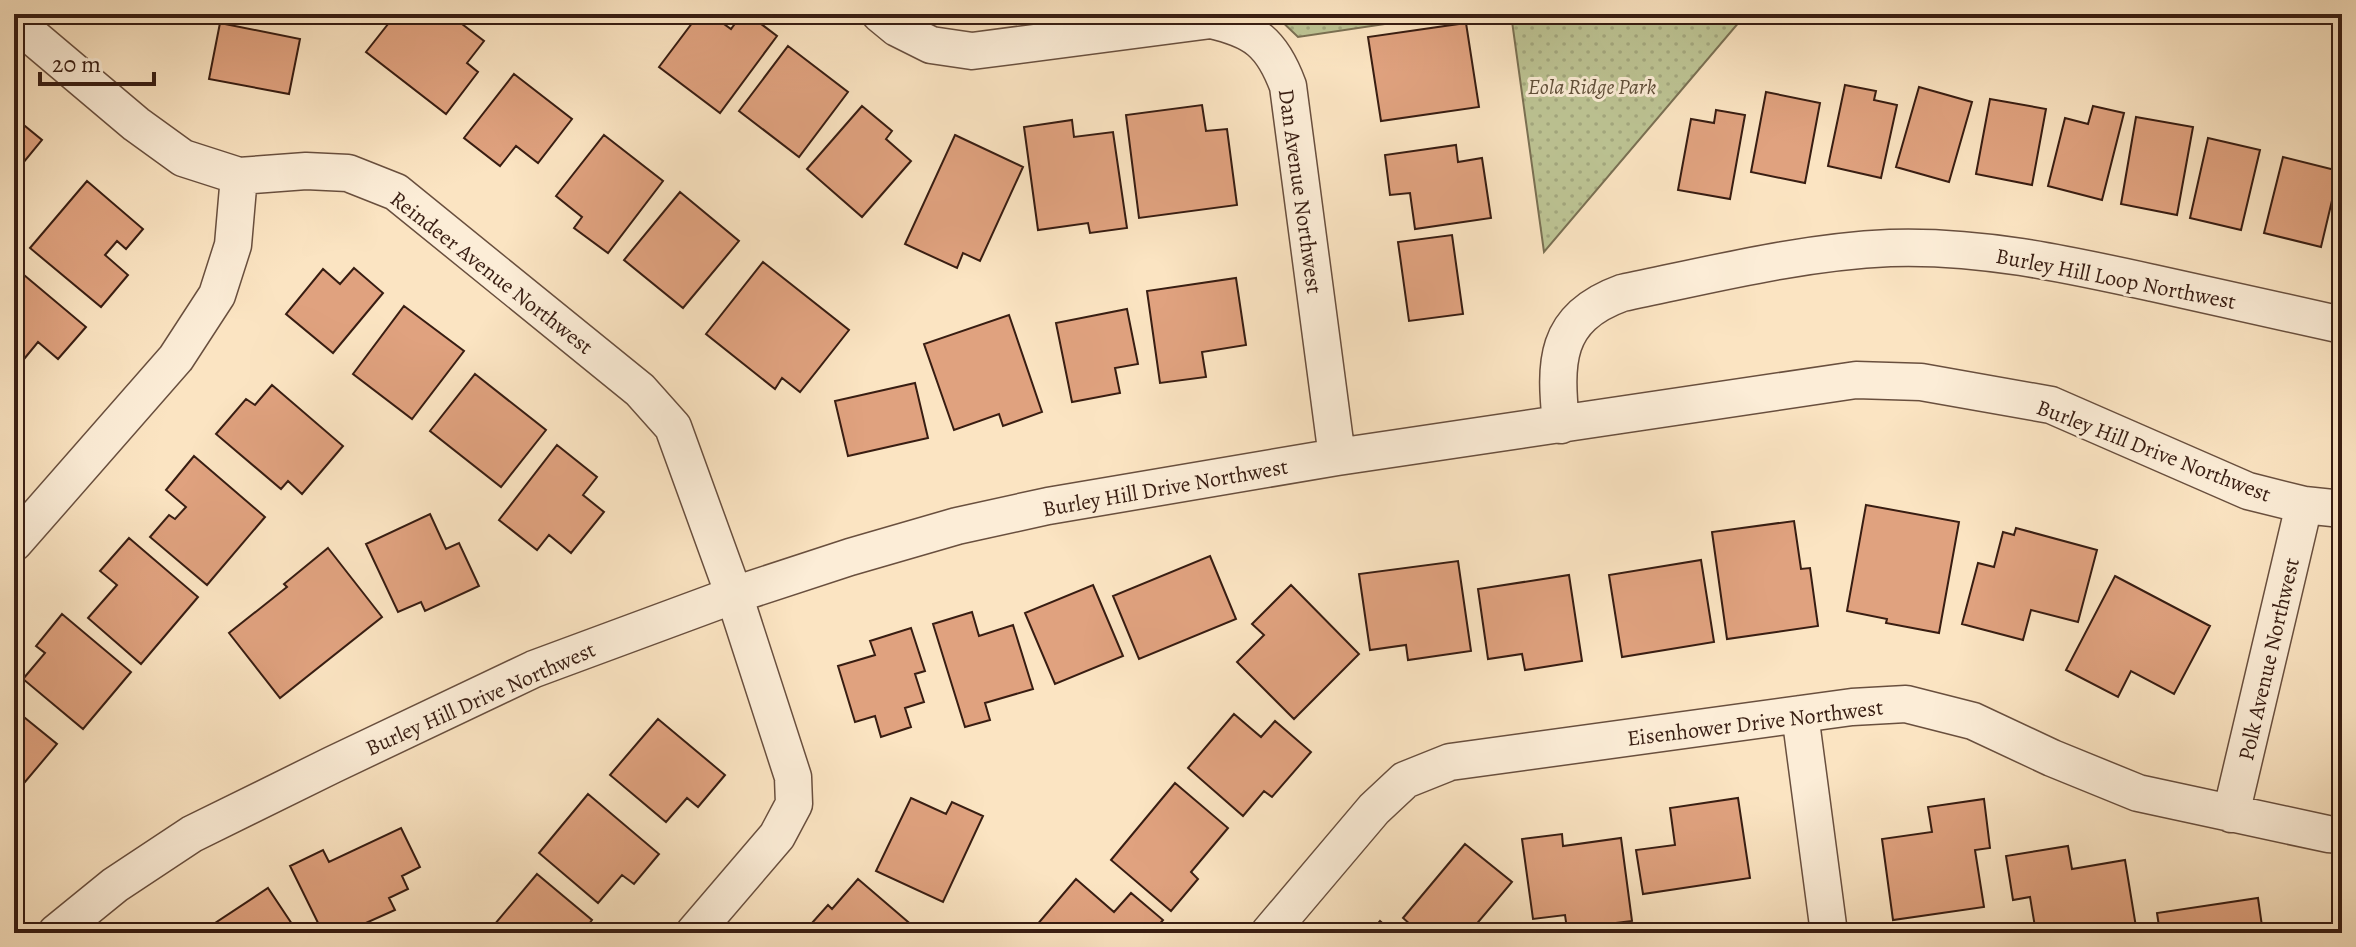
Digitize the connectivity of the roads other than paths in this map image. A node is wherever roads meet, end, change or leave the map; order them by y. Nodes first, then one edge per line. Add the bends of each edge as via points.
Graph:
1 (880, 14) edge
2 (14, 21) edge
3 (239, 176) junction
4 (2342, 325) edge
5 (1561, 425) junction
6 (1337, 457) junction
7 (2304, 505) junction
8 (2342, 509) edge
9 (14, 543) edge
10 (734, 595) junction
11 (1800, 714) junction
12 (2231, 814) junction
13 (2342, 835) edge
14 (56, 933) edge
15 (694, 933) edge
16 (1269, 933) edge
17 (1829, 933) edge

1 - 6 street, Dan Avenue Northwest via 931,45 972,51 1211,20 1240,27 1264,43 1288,86
2 - 3 street, Reindeer Avenue Northwest via 183,158
3 - 9 street via 233,245 217,295 176,358
3 - 10 street, Reindeer Avenue Northwest via 348,173 396,192 640,390 673,427
4 - 5 street, Burley Hill Loop Northwest via 2013,254 1890,248 1829,253 1604,299 1570,330 1559,356
5 - 6 street, Burley Hill Drive Northwest
5 - 7 street, Burley Hill Drive Northwest via 1856,380 1921,382 2051,405 2248,491
6 - 10 street, Burley Hill Drive Northwest via 957,526
7 - 8 street, Burley Hill Drive Northwest
7 - 12 street, Polk Avenue Northwest
10 - 14 street, Burley Hill Drive Northwest via 534,669 206,827 115,885
10 - 15 street, Reindeer Avenue Northwest via 793,777 794,804 777,836
11 - 12 street, Eisenhower Drive Northwest via 1906,704 1973,721 2138,793
11 - 16 street, Eisenhower Drive Northwest via 1450,762 1405,780
11 - 17 street
12 - 13 street, Eisenhower Drive Northwest

